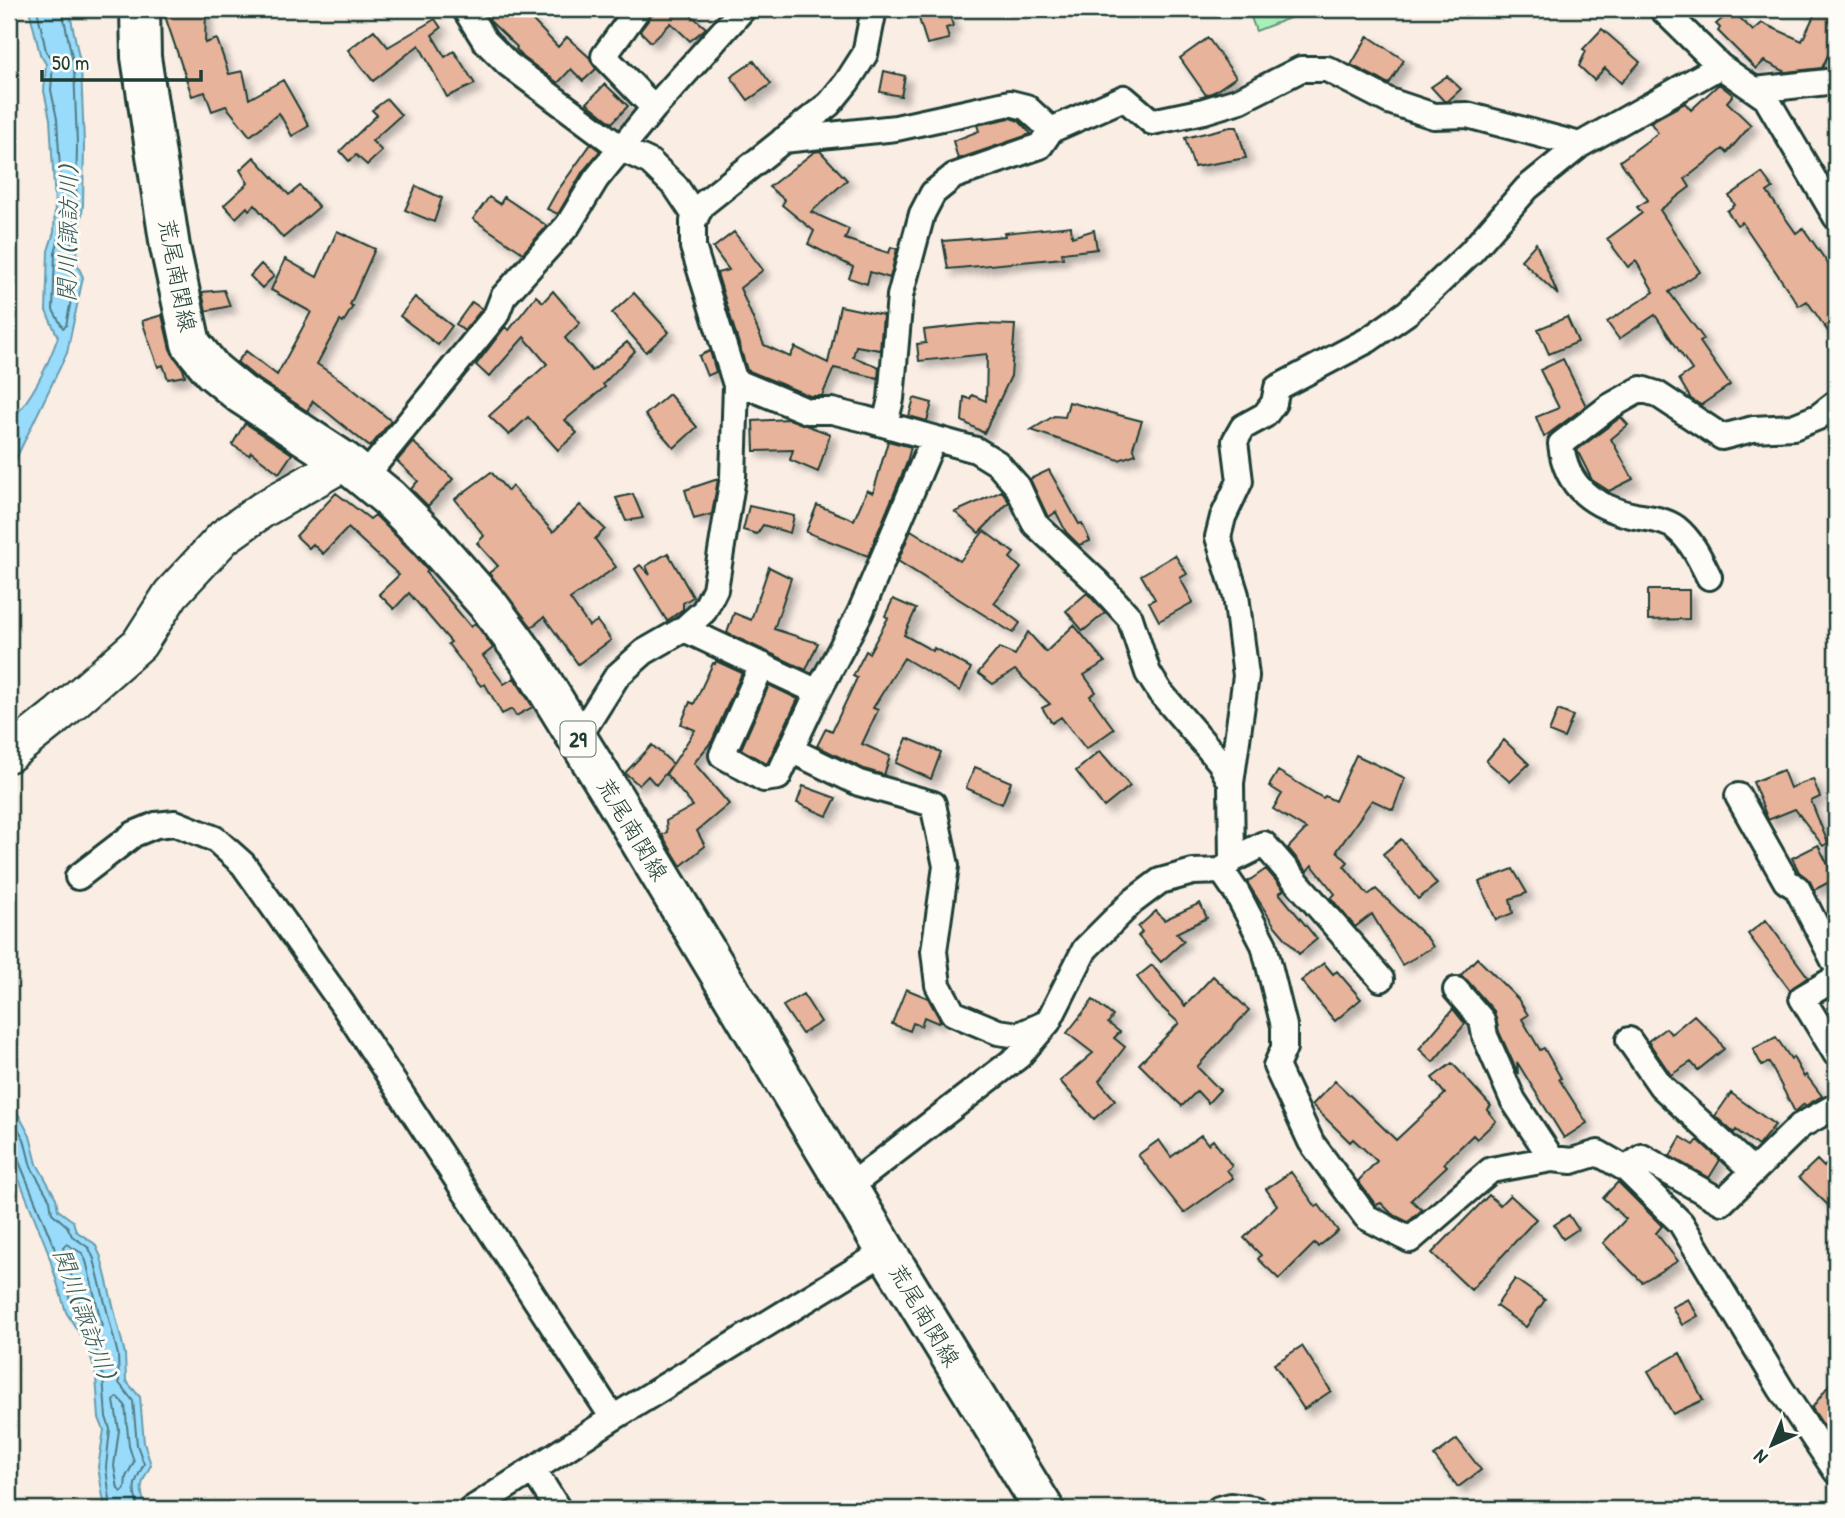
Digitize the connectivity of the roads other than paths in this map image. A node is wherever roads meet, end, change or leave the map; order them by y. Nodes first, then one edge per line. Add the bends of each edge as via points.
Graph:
1 (140, 9) edge
2 (465, 9) edge
3 (638, 9) edge
4 (743, 9) edge
5 (874, 9) edge
6 (1662, 9) edge
7 (1720, 66) junction
8 (1836, 81) edge
9 (1755, 90) junction
10 (654, 108) junction
11 (1051, 130) junction
12 (783, 140) junction
13 (1580, 145) junction
14 (622, 149) junction
15 (696, 216) junction
16 (1836, 217) edge
17 (735, 381) junction
18 (1836, 403) edge
19 (885, 424) junction
20 (934, 438) junction
21 (355, 470) junction
22 (1709, 577) dead end
23 (684, 629) junction
24 (762, 665) junction
25 (818, 691) junction
26 (578, 738) junction
27 (791, 750) junction
28 (9, 754) edge
29 (1231, 783) junction
30 (1738, 796) dead end
31 (1227, 865) junction
32 (78, 877) dead end
33 (1836, 965) edge
34 (1836, 978) edge
35 (1381, 979) dead end
36 (1456, 990) dead end
37 (1048, 1023) junction
38 (1629, 1040) dead end
39 (1836, 1054) edge
40 (1836, 1106) edge
41 (1552, 1159) junction
42 (1626, 1170) junction
43 (1754, 1171) junction
44 (849, 1187) junction
45 (886, 1251) junction
46 (613, 1418) junction
47 (534, 1471) junction
48 (1836, 1471) edge
49 (472, 1509) edge
50 (558, 1509) edge
51 (1044, 1509) edge
52 (1219, 1509) edge
53 (1254, 1509) edge

1 - 21 main road, 荒尾南関線 / 29 via 141,57 170,247 191,344 213,371 241,394
2 - 14 street via 485,41 508,64
3 - 10 street via 604,56
4 - 10 street
5 - 12 street via 865,54 847,82 829,104
6 - 7 street
7 - 9 street
7 - 13 street
8 - 9 street
9 - 16 street via 1766,97
10 - 14 street
11 - 12 street via 1026,107 1010,103 896,128
11 - 13 street via 1124,98 1152,122 1240,100 1301,69 1328,69 1389,101 1434,116 1467,115
11 - 19 street via 1040,146 954,176 933,193 922,214 900,296
12 - 15 street via 704,204
13 - 29 street via 1527,188 1471,252 1408,312 1368,340 1277,388 1265,415 1243,427 1235,441 1240,481 1219,537 1236,595 1246,676
14 - 15 street via 650,162 676,187
14 - 21 street via 596,179 568,225 503,297 496,316
15 - 17 street via 693,247
17 - 19 street via 807,411 832,411
17 - 23 street via 733,477 715,589 704,611
18 - 22 street via 1793,427 1753,429 1722,437 1641,388 1561,444 1563,461 1591,500 1616,512 1675,527 1695,548
19 - 20 street
20 - 25 street via 860,613
20 - 29 street via 976,450 997,463 1018,487 1035,524 1130,618 1148,673 1220,762
21 - 26 main road, 荒尾南関線 / 29 via 429,538 490,607
21 - 28 street via 261,510 224,537 171,594 139,644
23 - 24 street
23 - 26 street via 644,652 617,676
24 - 25 street
24 - 27 street via 722,755 764,779 778,778
25 - 27 street
26 - 44 main road, 荒尾南関線 / 29
27 - 37 street via 859,783 933,804 946,866 934,951 938,985 953,1013 998,1032 1019,1035
29 - 31 street
30 - 33 street via 1786,881 1797,888
31 - 35 street via 1264,844
31 - 37 street via 1160,881 1132,902 1085,949
31 - 41 street via 1264,945 1284,1026 1284,1048 1276,1066 1311,1142 1366,1217 1410,1240 1491,1170
32 - 46 street via 134,834 175,823 215,839 243,864 343,1005
34 - 39 street via 1802,999
36 - 41 street via 1482,1020 1513,1100
37 - 44 street via 1019,1056
38 - 43 street via 1661,1086
40 - 43 street via 1800,1126
41 - 42 street via 1573,1161 1598,1153
42 - 43 street via 1642,1157 1722,1202
42 - 48 street via 1681,1223
44 - 45 main road, 荒尾南関線 / 29
45 - 46 street
45 - 51 main road, 荒尾南関線 / 29
46 - 47 street
47 - 49 street
47 - 50 street
52 - 53 street

